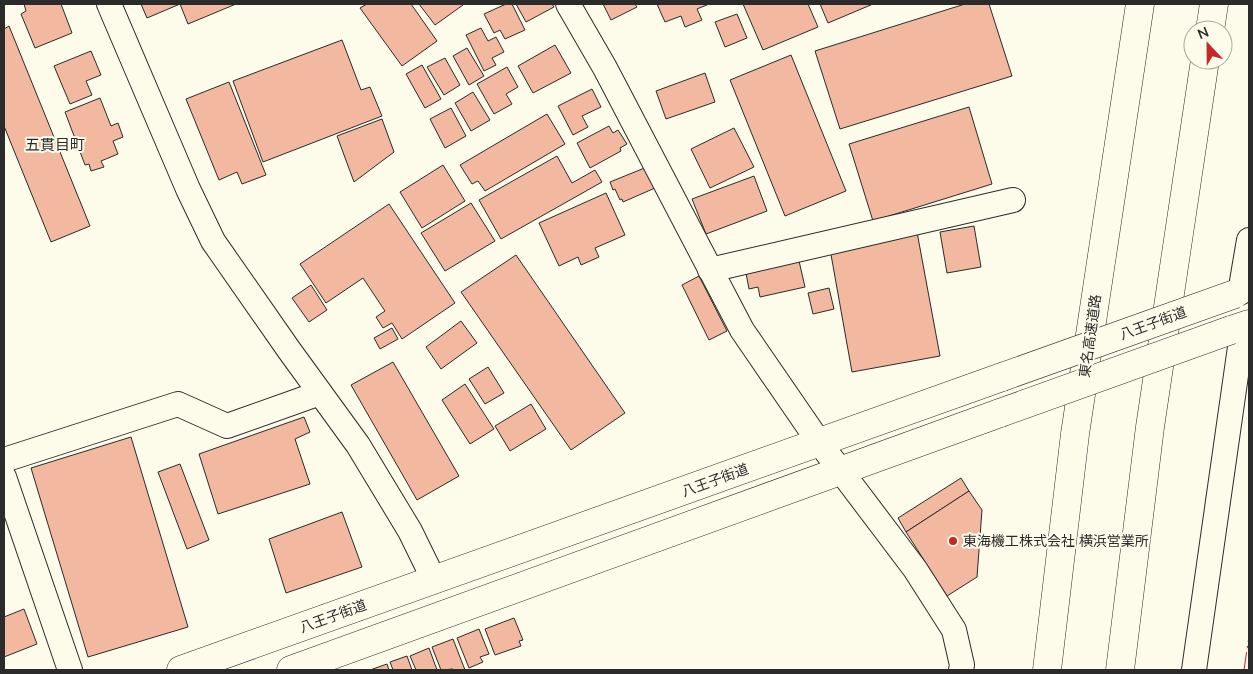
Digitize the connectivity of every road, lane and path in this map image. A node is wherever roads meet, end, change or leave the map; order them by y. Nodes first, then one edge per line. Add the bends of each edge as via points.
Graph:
1 (109, 4) edge
2 (568, 4) edge
3 (1140, 4) edge
4 (1214, 4) edge
5 (1212, 20) edge
6 (1204, 70) edge
7 (1013, 200) dead end
8 (1249, 240) edge
9 (710, 270) junction
10 (1241, 292) edge
11 (1241, 327) edge
12 (320, 393) junction
13 (819, 442) junction
14 (4, 460) edge
15 (841, 470) junction
16 (4, 477) edge
17 (434, 580) junction
18 (70, 670) edge
19 (181, 670) edge
20 (291, 670) edge
21 (961, 670) edge
22 (1047, 670) edge
23 (1120, 670) edge
24 (1194, 670) edge

1 - 12 street via 213,241
2 - 9 street via 605,68
3 - 22 main road, 東名高速道路 via 1076,434
4 - 5 main road
6 - 23 main road via 1150,427
7 - 9 street
8 - 10 street
9 - 13 street via 742,330
10 - 13 main road, 八王子街道, bridge
11 - 15 main road, bridge
11 - 24 street
12 - 14 street via 228,426 178,404
12 - 17 street via 358,445 410,531
13 - 15 street
13 - 17 main road, 八王子街道
15 - 20 main road
15 - 21 street via 915,569 954,630
16 - 18 street
17 - 19 main road, 八王子街道

